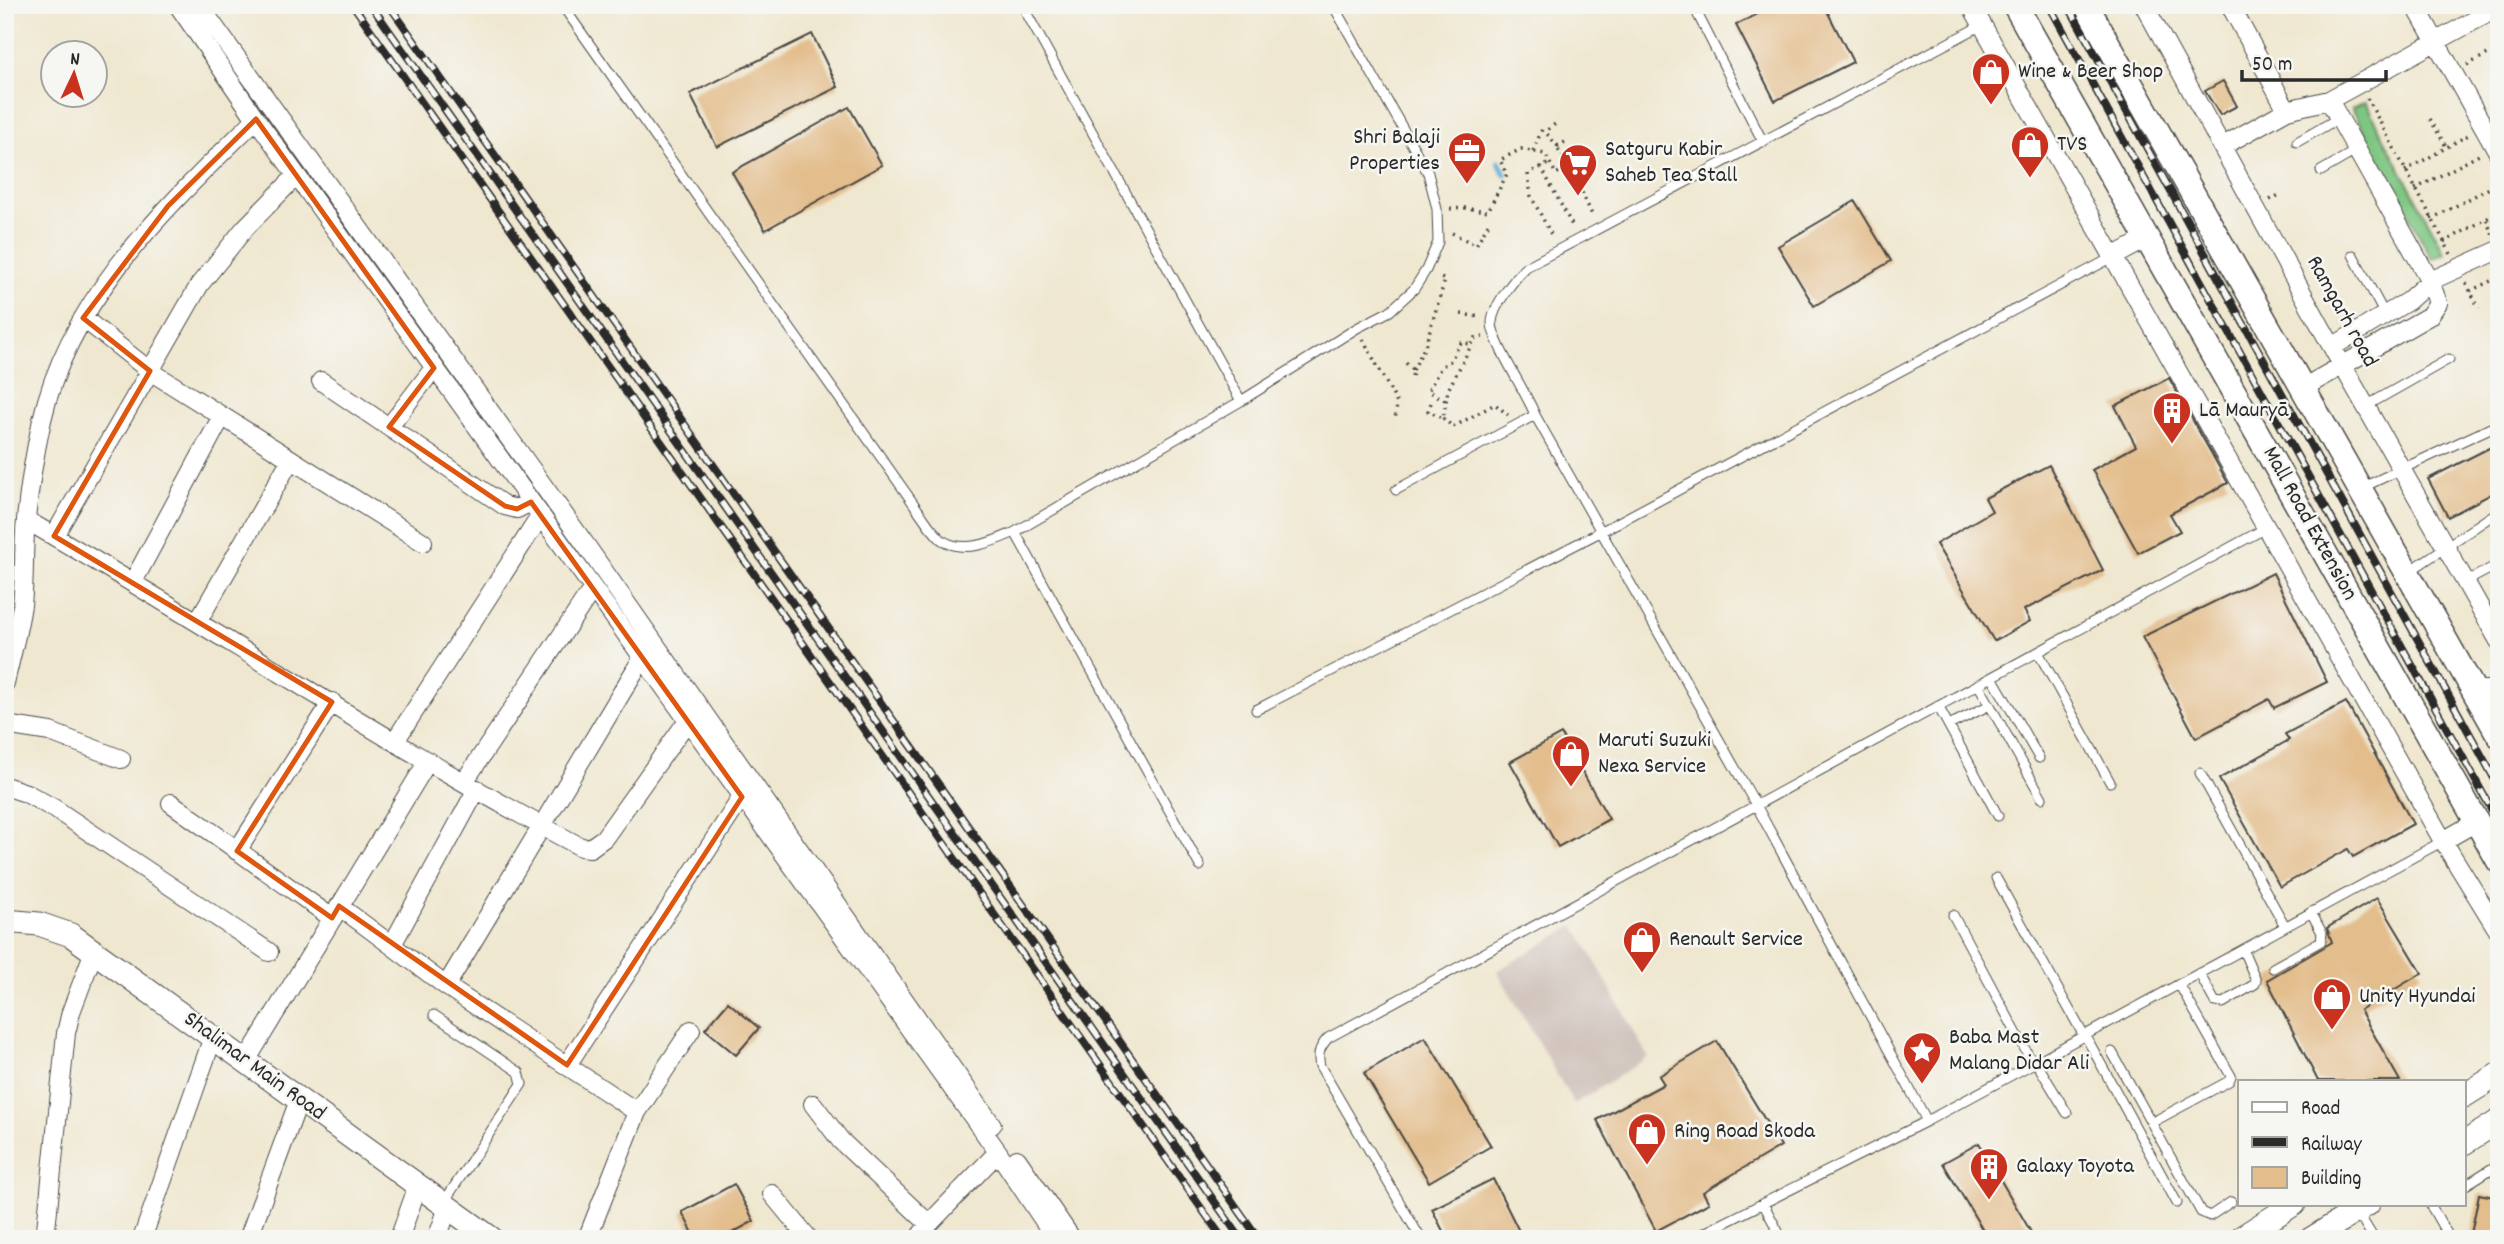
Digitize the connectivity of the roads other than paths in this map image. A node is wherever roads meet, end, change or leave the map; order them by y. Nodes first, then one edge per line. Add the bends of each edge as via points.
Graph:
1 (178, 5) edge
2 (199, 5) edge
3 (562, 5) edge
4 (1022, 5) edge
5 (1333, 5) edge
6 (1697, 5) edge
7 (1970, 5) edge
8 (2015, 5) edge
9 (2087, 5) edge
10 (2230, 5) edge
11 (2415, 5) edge
12 (2499, 7) edge
13 (2151, 8) edge
14 (2499, 20) edge
15 (1982, 25) junction
16 (2438, 48) junction
17 (2329, 100) junction
18 (2287, 110) junction
19 (2339, 118) junction
20 (256, 119) junction
21 (1763, 142) junction
22 (2297, 142) dead end
23 (2223, 146) junction
24 (2357, 150) junction
25 (2497, 150) edge
26 (2321, 172) dead end
27 (296, 176) junction
28 (2148, 238) junction
29 (2499, 250) edge
30 (2353, 255) dead end
31 (2113, 257) junction
32 (2430, 281) junction
33 (2385, 315) junction
34 (83, 318) junction
35 (2332, 347) junction
36 (2449, 359) dead end
37 (2343, 366) junction
38 (434, 368) junction
39 (150, 372) junction
40 (321, 381) dead end
41 (2303, 388) junction
42 (1241, 401) junction
43 (2366, 406) junction
44 (1535, 415) junction
45 (222, 416) junction
46 (2499, 424) edge
47 (389, 427) junction
48 (291, 459) junction
49 (2402, 469) junction
50 (2360, 489) junction
51 (1396, 490) dead end
52 (536, 509) junction
53 (2499, 511) edge
54 (26, 520) junction
55 (2266, 528) junction
56 (1602, 531) junction
57 (1015, 533) junction
58 (54, 536) junction
59 (423, 542) dead end
60 (2446, 547) junction
61 (2499, 564) edge
62 (2407, 572) junction
63 (133, 582) junction
64 (2465, 582) junction
65 (593, 588) junction
66 (198, 621) junction
67 (2499, 640) edge
68 (2038, 652) junction
69 (643, 657) junction
70 (1992, 677) junction
71 (5, 683) edge
72 (1978, 684) junction
73 (2499, 685) edge
74 (2472, 687) junction
75 (332, 702) junction
76 (1990, 705) junction
77 (1938, 706) junction
78 (1256, 710) dead end
79 (688, 720) junction
80 (5, 725) edge
81 (1949, 726) junction
82 (2499, 735) edge
83 (395, 741) junction
84 (2039, 758) dead end
85 (121, 759) dead end
86 (428, 761) junction
87 (2200, 773) dead end
88 (2110, 782) dead end
89 (5, 786) edge
90 (470, 786) junction
91 (741, 797) junction
92 (2042, 798) dead end
93 (170, 803) dead end
94 (1756, 805) junction
95 (1998, 816) dead end
96 (2478, 821) junction
97 (541, 826) junction
98 (2443, 841) junction
99 (237, 850) junction
100 (2499, 861) edge
101 (1200, 866) dead end
102 (1996, 878) dead end
103 (336, 912) junction
104 (2311, 912) junction
105 (1954, 915) dead end
106 (5, 921) edge
107 (2285, 926) junction
108 (2499, 932) edge
109 (392, 945) junction
110 (2242, 950) junction
111 (94, 951) junction
112 (269, 952) dead end
113 (2273, 968) dead end
114 (2199, 973) junction
115 (2179, 984) junction
116 (446, 986) junction
117 (434, 1016) dead end
118 (691, 1030) dead end
119 (2085, 1035) junction
120 (213, 1037) junction
121 (2112, 1052) dead end
122 (246, 1061) junction
123 (2034, 1063) junction
124 (567, 1065) junction
125 (2499, 1074) edge
126 (2466, 1095) edge
127 (299, 1100) junction
128 (813, 1104) dead end
129 (637, 1112) junction
130 (2067, 1113) dead end
131 (1927, 1121) junction
132 (2499, 1121) edge
133 (2151, 1123) junction
134 (2466, 1142) edge
135 (998, 1152) junction
136 (2499, 1164) edge
137 (418, 1185) junction
138 (2466, 1185) edge
139 (772, 1194) dead end
140 (2231, 1202) dead end
141 (1763, 1203) junction
142 (2177, 1203) dead end
143 (446, 1205) junction
144 (2291, 1206) edge
145 (2359, 1206) edge
146 (2432, 1206) edge
147 (929, 1224) junction
148 (594, 1235) edge
149 (45, 1239) edge
150 (142, 1239) edge
151 (248, 1239) edge
152 (399, 1239) edge
153 (437, 1239) edge
154 (492, 1239) edge
155 (808, 1239) edge
156 (918, 1239) edge
157 (1056, 1239) edge
158 (1072, 1239) edge
159 (1421, 1239) edge
160 (1692, 1239) edge
161 (1782, 1239) edge
162 (2239, 1239) edge
163 (2311, 1239) edge
164 (2374, 1239) edge
165 (2449, 1239) edge

1 - 20 street
2 - 158 street via 585,544
3 - 57 lane via 930,527 943,541 963,546 984,545
4 - 42 lane
5 - 42 lane via 1427,173 1437,209 1437,242 1414,289 1390,311
6 - 21 lane
7 - 15 street
8 - 28 main road, Mall Road Extension
9 - 41 main road
10 - 18 street
11 - 16 street
12 - 16 street
13 - 23 street, Ramgarh road
14 - 16 street
15 - 21 lane
15 - 31 street
16 - 17 street
16 - 25 street
17 - 18 street
17 - 19 street
18 - 23 street
19 - 22 lane
19 - 24 street
20 - 27 street
20 - 34 street via 159,216
21 - 44 lane via 1516,276 1492,320 1495,336
23 - 35 street, Ramgarh road
24 - 26 lane
24 - 32 street
27 - 38 street
27 - 39 street via 208,274
28 - 31 street
28 - 96 main road, Mall Road Extension
29 - 32 street
30 - 33 lane
31 - 55 street
31 - 56 lane
32 - 33 street via 2416,296
32 - 37 street via 2438,303 2429,316
33 - 35 street
34 - 39 street
34 - 54 street via 54,380 42,419
35 - 37 street, Ramgarh road
36 - 43 lane
37 - 41 street
37 - 43 street, Ramgarh road
38 - 47 street
38 - 52 street
39 - 45 street
39 - 58 street
40 - 47 street
41 - 50 main road
42 - 57 lane
43 - 49 street, Ramgarh road
44 - 51 lane
44 - 56 lane
45 - 48 street
45 - 63 street
46 - 49 lane
47 - 52 street via 505,506
48 - 59 street
48 - 66 street
49 - 50 lane
49 - 60 street, Ramgarh road
50 - 62 main road
52 - 65 street
52 - 83 street
53 - 60 lane
54 - 58 street
54 - 71 street via 22,605
55 - 68 lane
55 - 98 street
56 - 78 lane
56 - 94 lane
57 - 101 lane
58 - 63 street
60 - 62 lane
60 - 64 street, Ramgarh road
61 - 64 lane
62 - 74 main road
63 - 66 street
64 - 67 street, Ramgarh road
65 - 69 street
65 - 90 street
66 - 75 street
68 - 70 lane
68 - 88 lane
69 - 79 street
69 - 97 street
70 - 72 lane
70 - 84 lane
72 - 76 lane
72 - 77 lane
73 - 74 lane
74 - 82 main road
75 - 83 street
75 - 99 street
76 - 81 lane
76 - 92 lane
77 - 81 lane
77 - 94 lane
79 - 91 street
79 - 97 street via 599,844 581,847
80 - 85 street via 50,732
81 - 95 lane
83 - 86 street
86 - 90 street
86 - 103 street
87 - 107 lane
89 - 112 street via 55,809
90 - 97 street
90 - 109 street
91 - 124 street
91 - 135 street
93 - 99 street
94 - 131 lane
94 - 159 lane via 1328,1038 1321,1046 1320,1066
96 - 98 street
96 - 100 main road, Mall Road Extension
97 - 116 street
98 - 104 lane
98 - 108 street
99 - 103 street
102 - 119 lane
103 - 109 street
103 - 122 street
104 - 107 lane
104 - 113 lane via 2322,933 2321,941
105 - 123 lane
106 - 111 street, Shalimar Main Road via 49,927
107 - 110 lane
109 - 116 street
110 - 114 lane
110 - 114 lane via 2256,982 2234,998 2215,1002
111 - 120 street, Shalimar Main Road
111 - 149 street via 66,1032
114 - 115 lane
115 - 119 lane
115 - 133 lane via 2231,1076
116 - 124 street
117 - 143 lane via 519,1072 522,1084
118 - 129 street
119 - 123 lane
119 - 142 lane
120 - 122 street, Shalimar Main Road
120 - 150 street
121 - 133 lane
122 - 127 street, Shalimar Main Road
123 - 130 lane
123 - 131 lane
124 - 129 street
125 - 126 street
127 - 137 street, Shalimar Main Road
127 - 151 street
128 - 147 street via 841,1141
129 - 148 street
131 - 141 lane
132 - 134 street
133 - 140 lane via 2204,1214 2210,1216
135 - 147 street
135 - 157 street
136 - 138 lane
137 - 143 street, Shalimar Main Road
137 - 152 street
139 - 155 street
141 - 160 lane
141 - 161 lane
143 - 153 street
143 - 154 street, Shalimar Main Road
144 - 162 street
145 - 163 street
145 - 164 lane
146 - 165 lane
147 - 156 street

